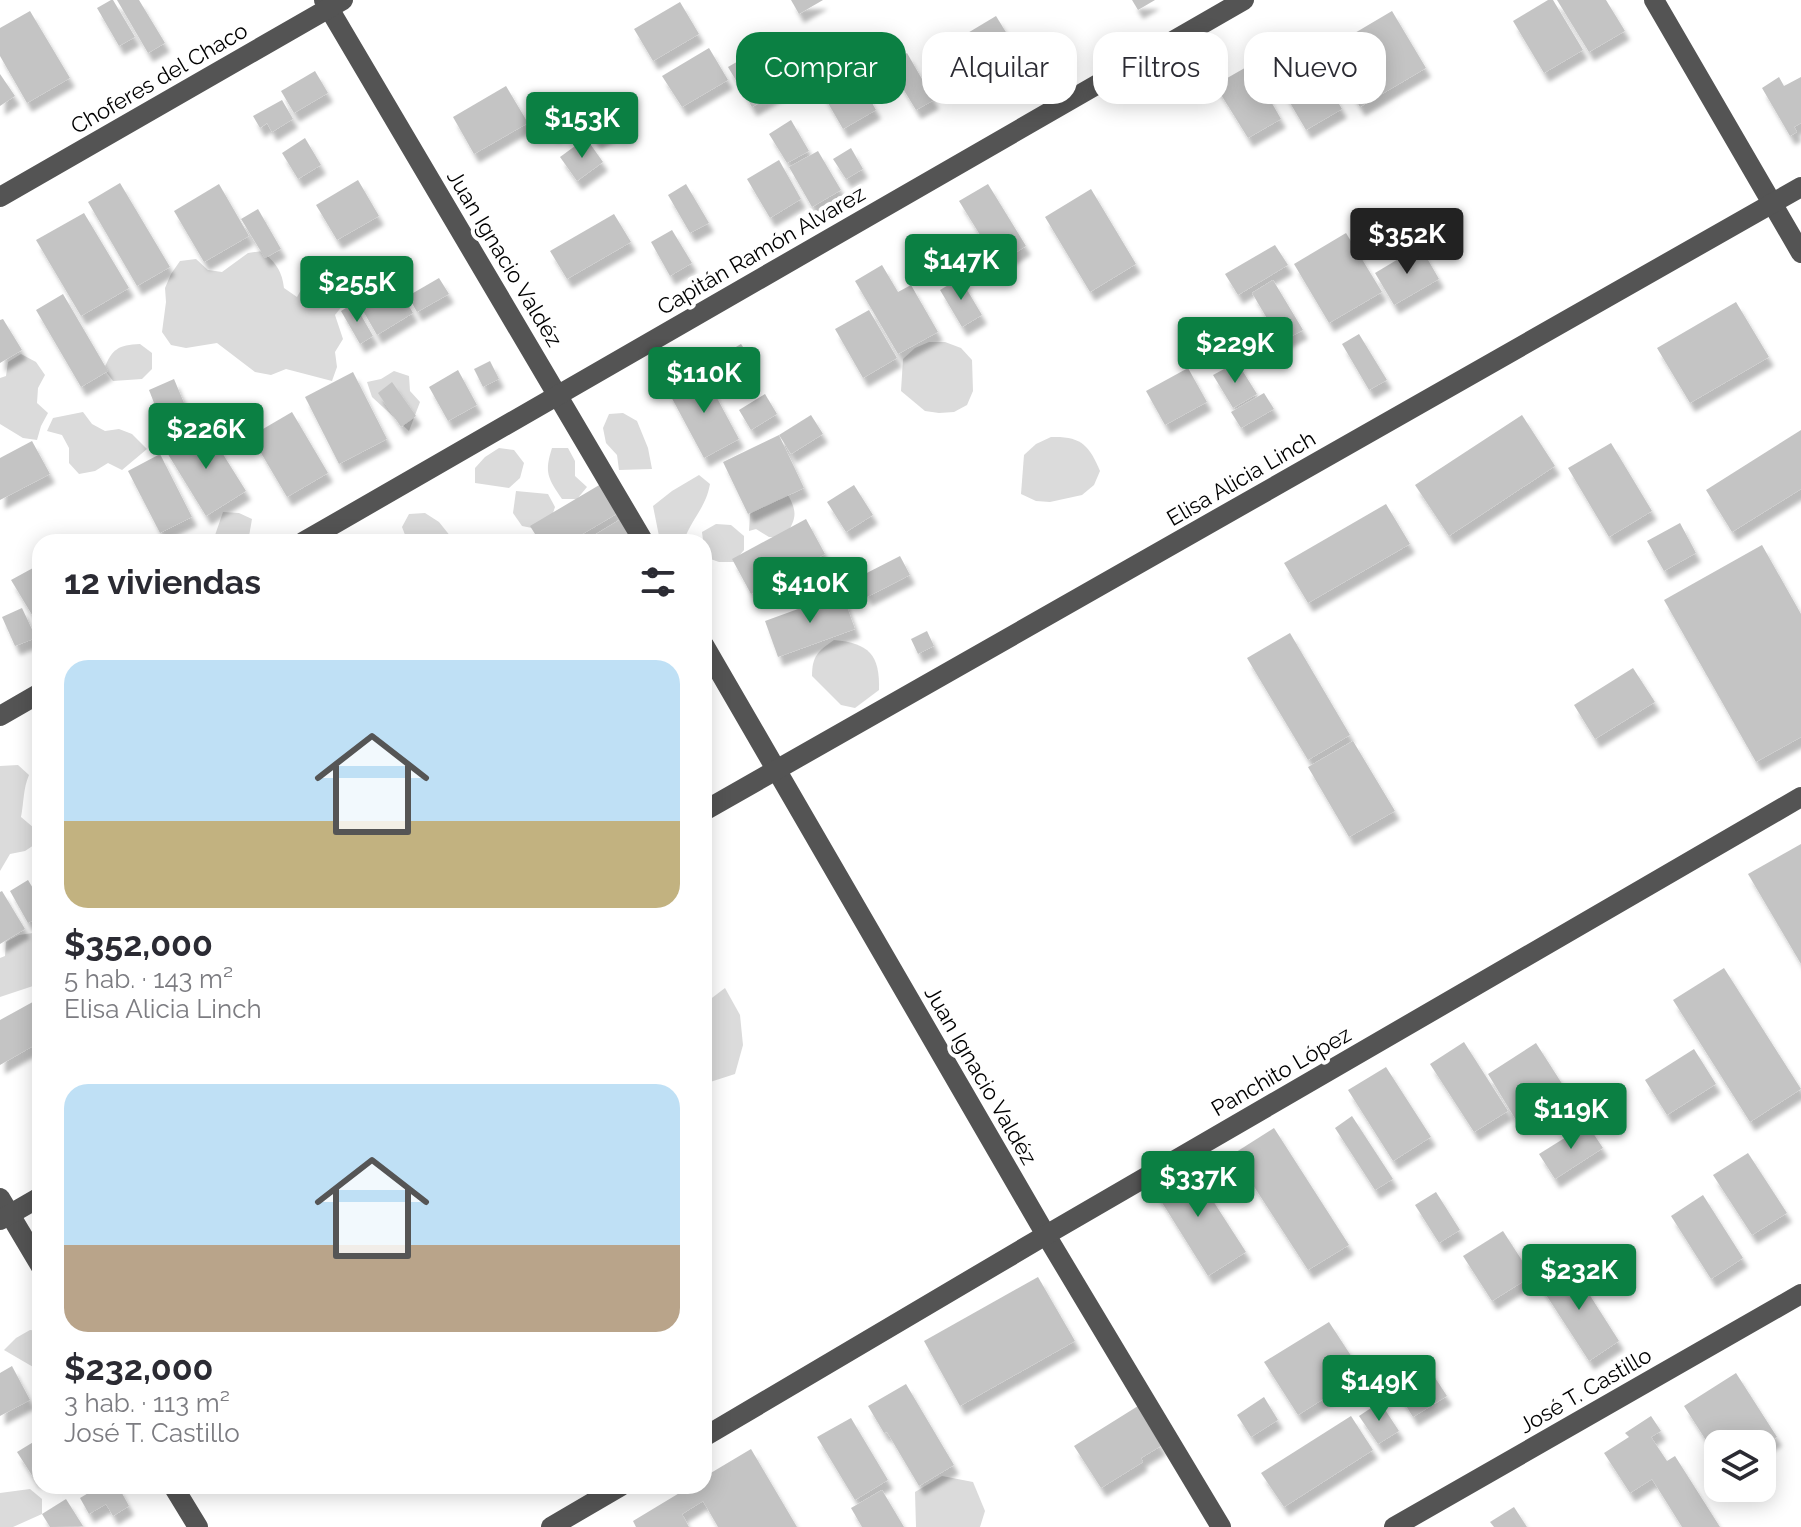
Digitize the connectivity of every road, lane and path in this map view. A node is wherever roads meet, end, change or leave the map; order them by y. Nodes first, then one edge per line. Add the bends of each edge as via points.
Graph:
1 (1244, 0) edge
2 (1654, 0) edge
3 (332, 3) edge
4 (1801, 187) edge
5 (0, 197) edge
6 (1773, 203) junction
7 (1801, 253) edge
8 (558, 395) junction
9 (317, 534) edge
10 (639, 534) edge
11 (712, 659) edge
12 (32, 698) edge
13 (0, 716) edge
14 (776, 769) junction
15 (1801, 797) edge
16 (712, 806) edge
17 (32, 1200) edge
18 (3, 1211) edge
19 (1046, 1235) junction
20 (32, 1253) edge
21 (1801, 1294) edge
22 (712, 1432) edge
23 (178, 1494) edge
24 (607, 1494) edge
25 (198, 1527) edge
26 (551, 1527) edge
27 (1221, 1527) edge
28 (1394, 1527) edge

1 - 8 street, Capitán Ramón Alvarez
2 - 6 street
3 - 5 street, Choferes del Chaco
3 - 8 street, Juan Ignacio Valdéz
4 - 6 street, Elisa Alicia Linch
6 - 7 street
6 - 14 street, Elisa Alicia Linch
8 - 9 street, Capitán Ramón Alvarez
8 - 10 street, Juan Ignacio Valdéz
11 - 14 street, Juan Ignacio Valdéz
12 - 13 street
14 - 16 street, Elisa Alicia Linch
14 - 19 street, Juan Ignacio Valdéz
15 - 19 street, Panchito López
17 - 18 street
18 - 20 street
19 - 22 street, Panchito López
19 - 27 street, Juan Ignacio Valdéz
21 - 28 street, José T. Castillo
23 - 25 street
24 - 26 street

